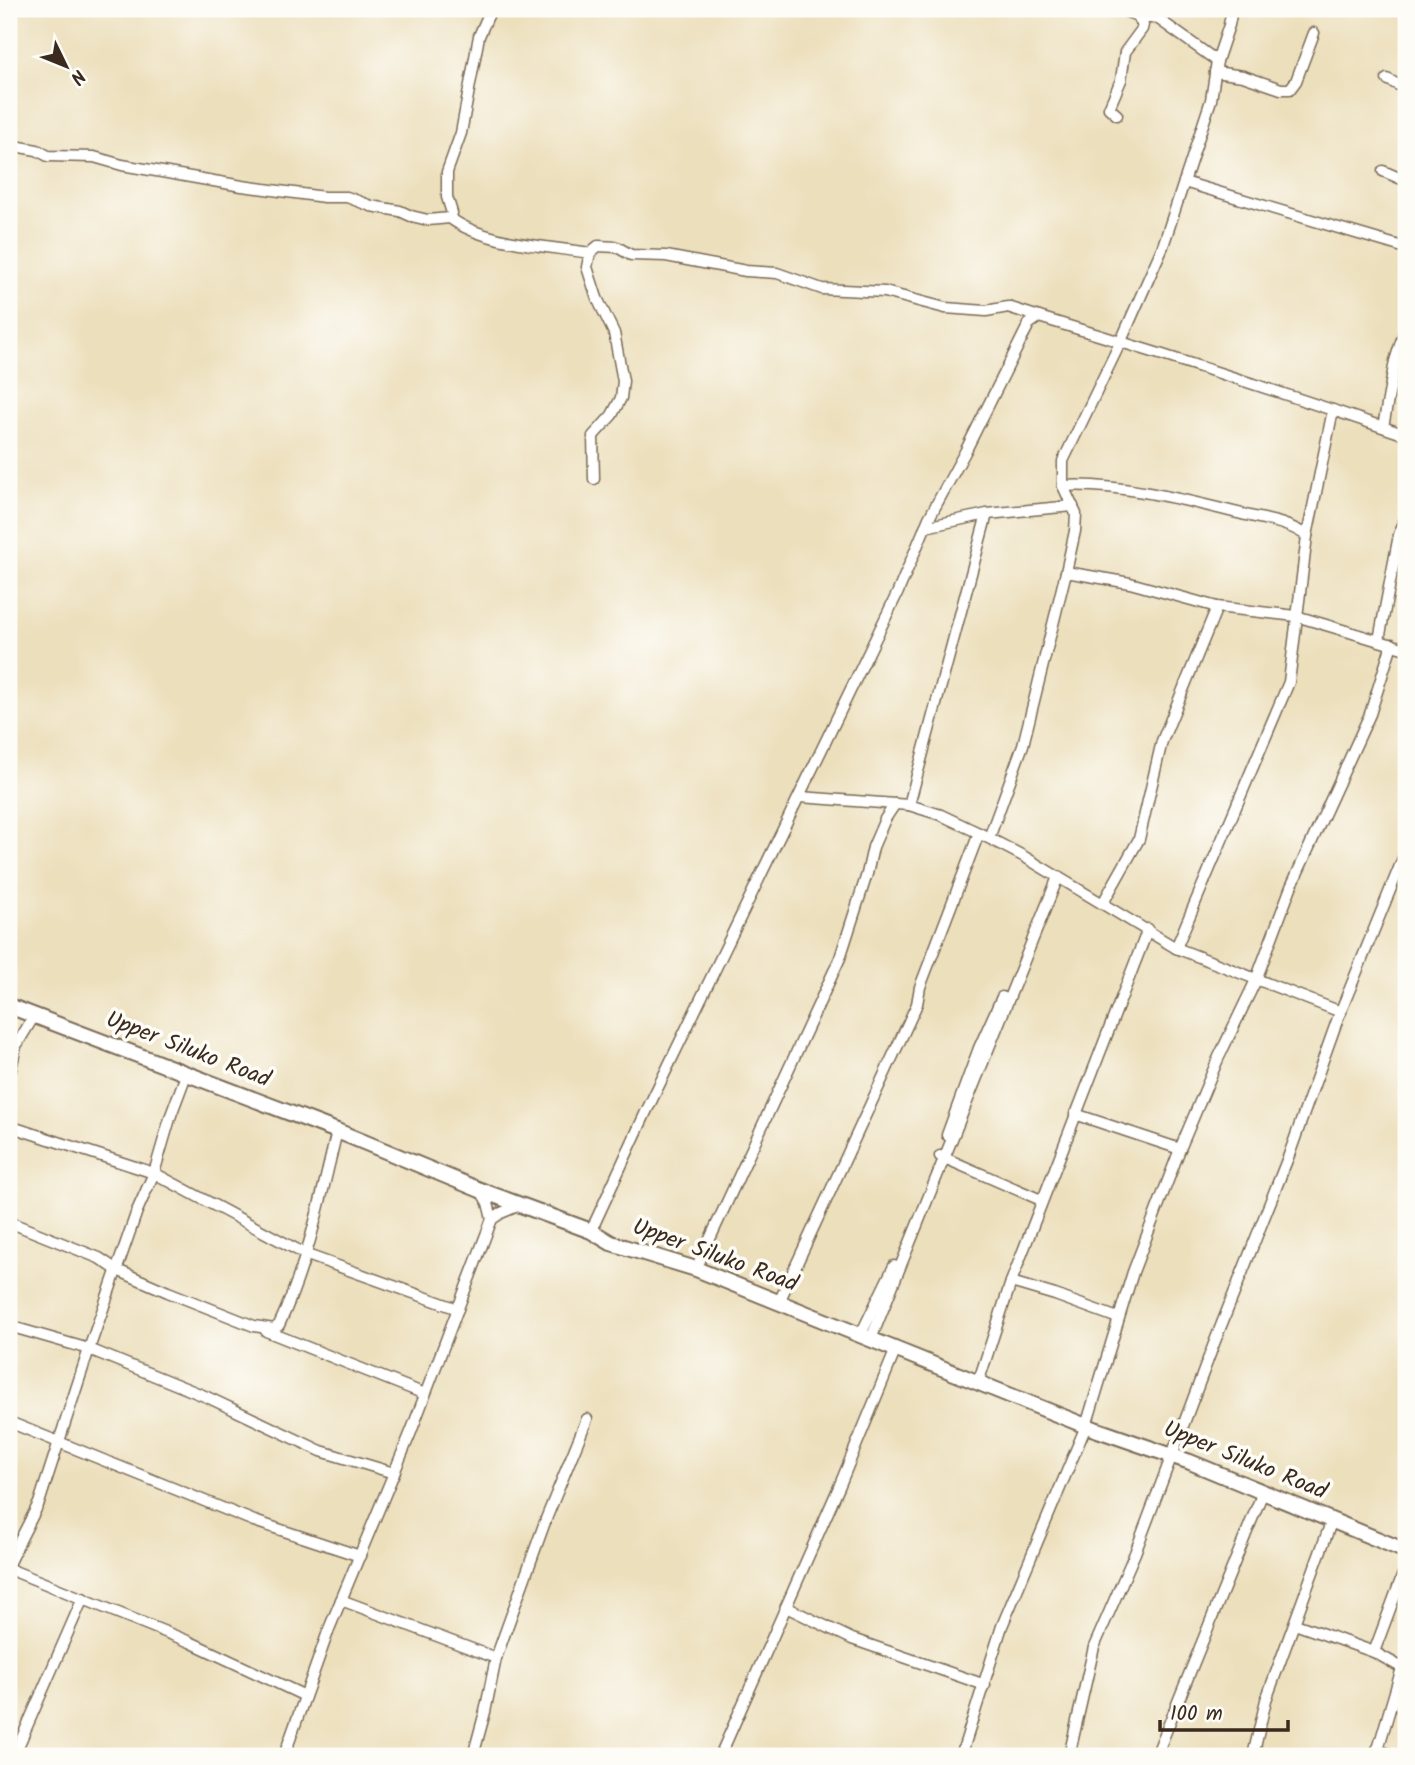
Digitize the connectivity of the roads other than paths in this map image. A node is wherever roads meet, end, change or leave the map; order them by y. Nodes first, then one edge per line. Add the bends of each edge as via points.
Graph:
1 (491, 9) edge
2 (1119, 9) edge
3 (1148, 9) edge
4 (1232, 9) edge
5 (1138, 16) junction
6 (1157, 18) junction
7 (1314, 33) dead end
8 (1216, 66) junction
9 (1387, 79) dead end
10 (1406, 89) edge
11 (1117, 115) dead end
12 (9, 145) edge
13 (1383, 170) dead end
14 (1406, 181) edge
15 (1184, 182) junction
16 (450, 218) junction
17 (1406, 248) edge
18 (590, 254) junction
19 (1039, 317) junction
20 (1406, 326) edge
21 (1405, 337) edge
22 (1121, 341) junction
23 (1333, 410) junction
24 (1383, 428) junction
25 (1406, 435) edge
26 (594, 479) dead end
27 (1063, 486) junction
28 (1073, 506) junction
29 (987, 514) junction
30 (1406, 516) edge
31 (925, 527) junction
32 (1307, 536) junction
33 (1403, 537) edge
34 (1066, 572) junction
35 (1217, 607) junction
36 (1296, 617) junction
37 (1379, 640) junction
38 (1392, 643) junction
39 (1406, 649) edge
40 (800, 797) junction
41 (895, 804) junction
42 (909, 805) junction
43 (984, 836) junction
44 (1406, 851) edge
45 (1058, 877) junction
46 (1103, 903) junction
47 (1147, 929) junction
48 (1176, 948) junction
49 (1256, 980) junction
50 (1002, 997) dead end
51 (9, 1006) edge
52 (1341, 1012) junction
53 (34, 1016) junction
54 (186, 1075) junction
55 (9, 1078) edge
56 (1075, 1114) junction
57 (9, 1126) edge
58 (337, 1131) junction
59 (1180, 1149) junction
60 (942, 1159) junction
61 (154, 1173) junction
62 (480, 1190) junction
63 (1041, 1202) junction
64 (520, 1205) junction
65 (492, 1219) junction
66 (9, 1222) edge
67 (591, 1231) junction
68 (307, 1255) junction
69 (696, 1269) junction
70 (117, 1270) junction
71 (1011, 1282) junction
72 (779, 1302) junction
73 (458, 1309) junction
74 (1118, 1318) junction
75 (9, 1326) edge
76 (254, 1326) junction
77 (866, 1336) junction
78 (89, 1349) junction
79 (896, 1349) junction
80 (978, 1383) junction
81 (425, 1394) junction
82 (587, 1419) dead end
83 (9, 1422) edge
84 (1086, 1426) junction
85 (58, 1440) junction
86 (1172, 1455) junction
87 (394, 1473) junction
88 (1263, 1492) junction
89 (1332, 1520) junction
90 (1406, 1551) edge
91 (360, 1556) junction
92 (9, 1562) edge
93 (1406, 1566) edge
94 (9, 1569) edge
95 (83, 1598) junction
96 (341, 1600) junction
97 (786, 1607) junction
98 (1295, 1624) junction
99 (1374, 1651) junction
100 (496, 1658) junction
101 (1404, 1669) edge
102 (985, 1685) junction
103 (305, 1696) junction
104 (1376, 1753) edge
105 (14, 1756) edge
106 (284, 1756) edge
107 (472, 1756) edge
108 (720, 1756) edge
109 (961, 1756) edge
110 (1069, 1756) edge
111 (1156, 1756) edge
112 (1253, 1756) edge
113 (1394, 1756) edge

1 - 16 street via 479,36 461,133 447,172
2 - 5 street
3 - 6 street
4 - 8 street
5 - 6 street
5 - 11 street via 1142,29 1125,52 1121,80 1109,108
6 - 8 street
7 - 8 street via 1290,89
8 - 15 street via 1212,100
9 - 10 street
12 - 16 street via 48,156 94,157 242,186 347,197 428,220
13 - 14 street
15 - 17 street
15 - 22 street via 1163,246
16 - 18 street via 489,237
18 - 19 street via 598,246 617,247 631,255 777,273 822,289 885,292 945,308 986,311 1008,307
18 - 26 street via 587,267 614,333 623,381 612,415 593,436
19 - 22 street
19 - 31 street via 1030,324
20 - 21 street
21 - 24 street via 1395,361
22 - 23 street
22 - 27 street via 1062,461
23 - 24 street
23 - 32 street
24 - 25 street
27 - 28 street
27 - 32 street via 1110,487 1213,507 1281,524
28 - 29 street
28 - 34 street via 1075,531
29 - 31 street
29 - 42 street
30 - 33 street
31 - 40 street
32 - 36 street
33 - 37 street
34 - 35 street via 1130,583
34 - 43 street via 1023,745
35 - 36 street
35 - 46 street via 1162,741 1139,839
36 - 37 street
36 - 48 street via 1289,682
37 - 38 street
38 - 39 street
38 - 49 street via 1370,714 1291,887
40 - 41 street
40 - 67 street
41 - 42 street
41 - 69 street via 873,847 840,958
42 - 43 street
43 - 45 street
43 - 72 street via 916,1004
44 - 52 street
45 - 46 street
45 - 60 street
46 - 47 street
47 - 48 street
47 - 56 street
48 - 49 street
49 - 52 street
49 - 59 street
50 - 60 street via 979,1048
51 - 53 main road, Upper Siluko Road
52 - 86 street
53 - 54 main road, Upper Siluko Road
53 - 55 street via 16,1046
54 - 58 main road, Upper Siluko Road
54 - 61 street
56 - 59 street
56 - 63 street
57 - 61 street
58 - 62 main road, Upper Siluko Road
58 - 68 street
59 - 74 street
60 - 63 street
60 - 77 street
61 - 68 street
61 - 70 street
62 - 64 main road, Upper Siluko Road
62 - 65 street
63 - 71 street
64 - 65 street
64 - 67 main road, Upper Siluko Road
65 - 73 street
66 - 70 street via 99,1258
67 - 69 main road, Upper Siluko Road via 611,1243
68 - 73 street
68 - 76 street via 279,1325 268,1330
69 - 72 main road, Upper Siluko Road
70 - 76 street
70 - 78 street
71 - 74 street
71 - 80 street
72 - 77 main road, Upper Siluko Road
73 - 81 street
74 - 84 street
75 - 78 street
76 - 81 street
77 - 79 main road, Upper Siluko Road
78 - 85 street
78 - 87 street via 207,1397 321,1451
79 - 80 main road, Upper Siluko Road
79 - 97 street
80 - 84 main road, Upper Siluko Road
81 - 87 street
82 - 100 street
83 - 85 street
84 - 86 main road, Upper Siluko Road
84 - 102 street via 1002,1626
85 - 91 street via 254,1521
85 - 92 street via 39,1503
86 - 88 main road, Upper Siluko Road
86 - 110 street via 1094,1647
87 - 91 street
88 - 89 main road, Upper Siluko Road
88 - 111 street
89 - 90 main road, Upper Siluko Road
89 - 98 street
91 - 96 street
93 - 99 street
94 - 95 street
95 - 103 street
95 - 105 street
96 - 100 street
96 - 103 street
97 - 102 street via 852,1639
97 - 108 street
98 - 99 street
98 - 112 street via 1266,1700
99 - 101 street
100 - 107 street
101 - 104 street
102 - 109 street
103 - 106 street
104 - 113 street

